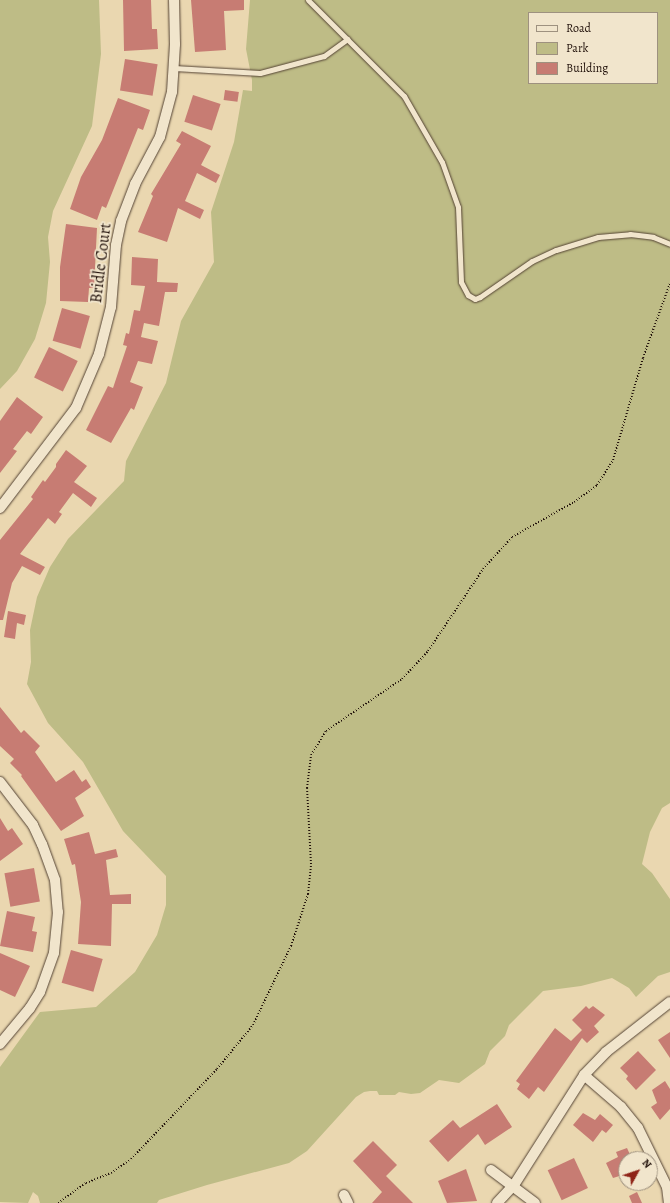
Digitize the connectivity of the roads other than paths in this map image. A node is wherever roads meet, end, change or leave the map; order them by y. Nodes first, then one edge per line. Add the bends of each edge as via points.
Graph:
1 (174, 0) edge
2 (308, 0) edge
3 (347, 39) junction
4 (174, 68) junction
5 (670, 244) edge
6 (0, 508) edge
7 (0, 782) edge
8 (670, 1002) edge
9 (0, 1044) edge
10 (584, 1075) junction
11 (491, 1170) dead end
12 (514, 1185) junction
13 (497, 1203) edge
14 (535, 1203) edge
15 (669, 1203) edge

1 - 4 street, Bridle Court
2 - 3 lane
3 - 4 lane via 324,56 260,73
3 - 5 lane via 404,96 442,162 458,207 460,282 468,295 475,299 480,297 532,261 556,250 598,237 630,234 653,237
4 - 6 street, Bridle Court via 172,92 160,137 135,184 121,221 106,331 87,386 76,408
7 - 9 street via 29,819 42,844 53,874 58,912 54,953 40,992
8 - 10 street via 606,1052
10 - 12 street
10 - 15 street via 621,1107 638,1128 666,1186
11 - 12 street
12 - 13 street
12 - 14 street

